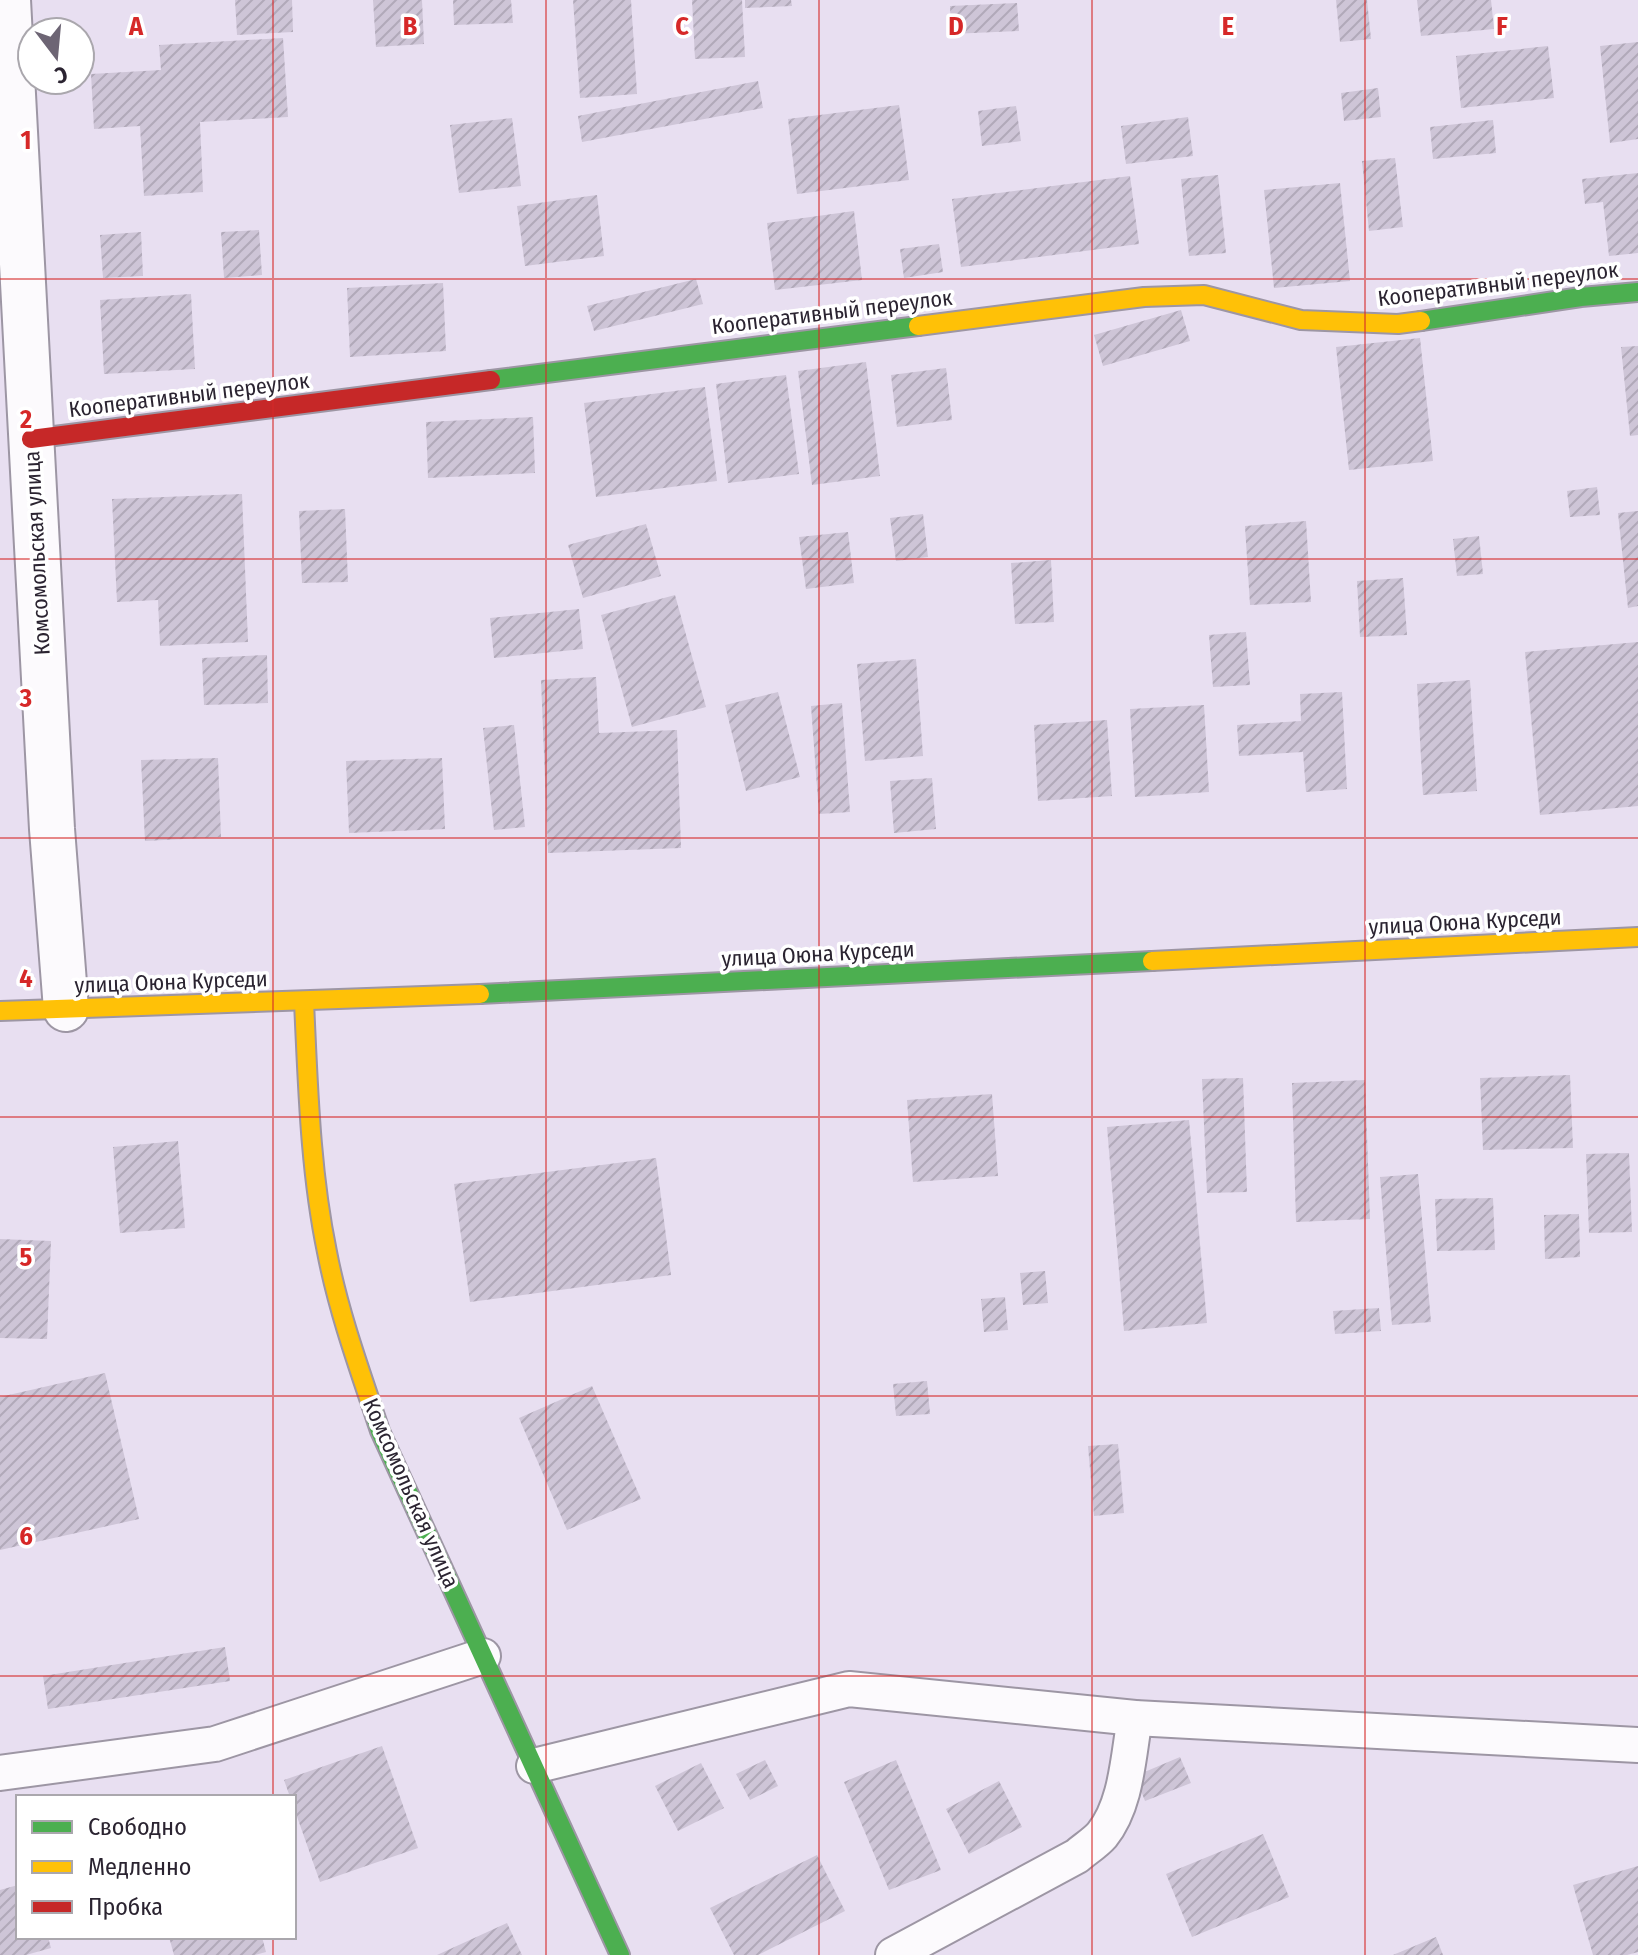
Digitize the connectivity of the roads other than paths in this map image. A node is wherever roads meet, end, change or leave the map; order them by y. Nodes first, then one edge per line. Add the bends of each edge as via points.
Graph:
1 (8, 0) edge
2 (1638, 292) edge
3 (31, 439) junction
4 (1638, 937) edge
5 (304, 1002) junction
6 (66, 1009) junction
7 (0, 1011) edge
8 (483, 1656) junction
9 (1135, 1718) junction
10 (1638, 1745) edge
11 (534, 1766) junction
12 (0, 1773) edge
13 (620, 1955) edge
14 (893, 1955) edge

1 - 3 street, Комсомольская улица
2 - 3 street, Кооперативный переулок via 1398,324 1301,320 1204,295 1144,297
3 - 6 street, Комсомольская улица
4 - 5 street, улица Оюна Курседи
5 - 6 street, улица Оюна Курседи
5 - 8 street, Комсомольская улица via 314,1164 338,1297 380,1431
6 - 7 street, улица Оюна Курседи
8 - 11 street, Комсомольская улица
8 - 12 lane via 215,1744
9 - 10 lane
9 - 11 lane via 849,1689
9 - 14 lane via 1114,1817 1100,1837 1077,1856
11 - 13 street, Комсомольская улица

